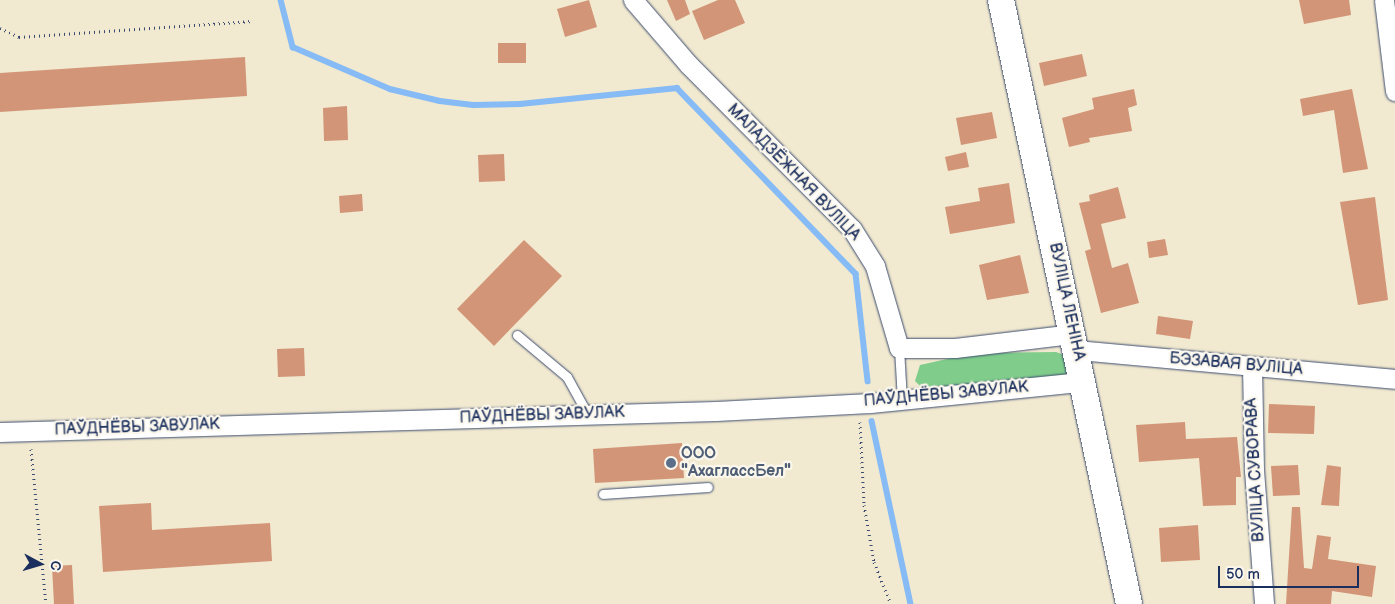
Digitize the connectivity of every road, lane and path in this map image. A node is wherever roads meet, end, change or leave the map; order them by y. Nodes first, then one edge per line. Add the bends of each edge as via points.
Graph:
1 (633, 0) edge
2 (1001, 0) edge
3 (1384, 0) edge
4 (252, 21) dead end
5 (0, 28) edge
6 (1395, 83) edge
7 (517, 336) dead end
8 (1075, 342) junction
9 (899, 348) junction
10 (1252, 366) junction
11 (1395, 379) edge
12 (1082, 382) junction
13 (902, 400) junction
14 (860, 404) junction
15 (588, 415) junction
16 (29, 431) junction
17 (0, 432) edge
18 (708, 487) dead end
19 (603, 494) dead end
20 (46, 604) edge
21 (890, 604) edge
22 (1129, 604) edge
23 (1264, 604) edge

1 - 9 street, МАЛАДЗЁЖНАЯ ВУЛІЦА via 688,64 852,229 875,266
2 - 8 street, ВУЛІЦА ЛЕНІНА
3 - 6 street
4 - 5 path via 19,37
7 - 15 lane via 567,377
8 - 9 street
8 - 10 street, БЭЗАВАЯ ВУЛІЦА
8 - 12 street, ВУЛІЦА ЛЕНІНА
9 - 13 lane
10 - 11 street, БЭЗАВАЯ ВУЛІЦА
10 - 23 street, ВУЛІЦА СУВОРАВА via 1254,470
12 - 13 street, ПАЎДНЁВЫ ЗАВУЛАК
12 - 22 street, ВУЛІЦА ЛЕНІНА
13 - 14 street, ПАЎДНЁВЫ ЗАВУЛАК
14 - 15 street, ПАЎДНЁВЫ ЗАВУЛАК
14 - 21 path via 864,505 874,562
15 - 16 street, ПАЎДНЁВЫ ЗАВУЛАК
16 - 17 street, ПАЎДНЁВЫ ЗАВУЛАК
16 - 20 path
18 - 19 lane

